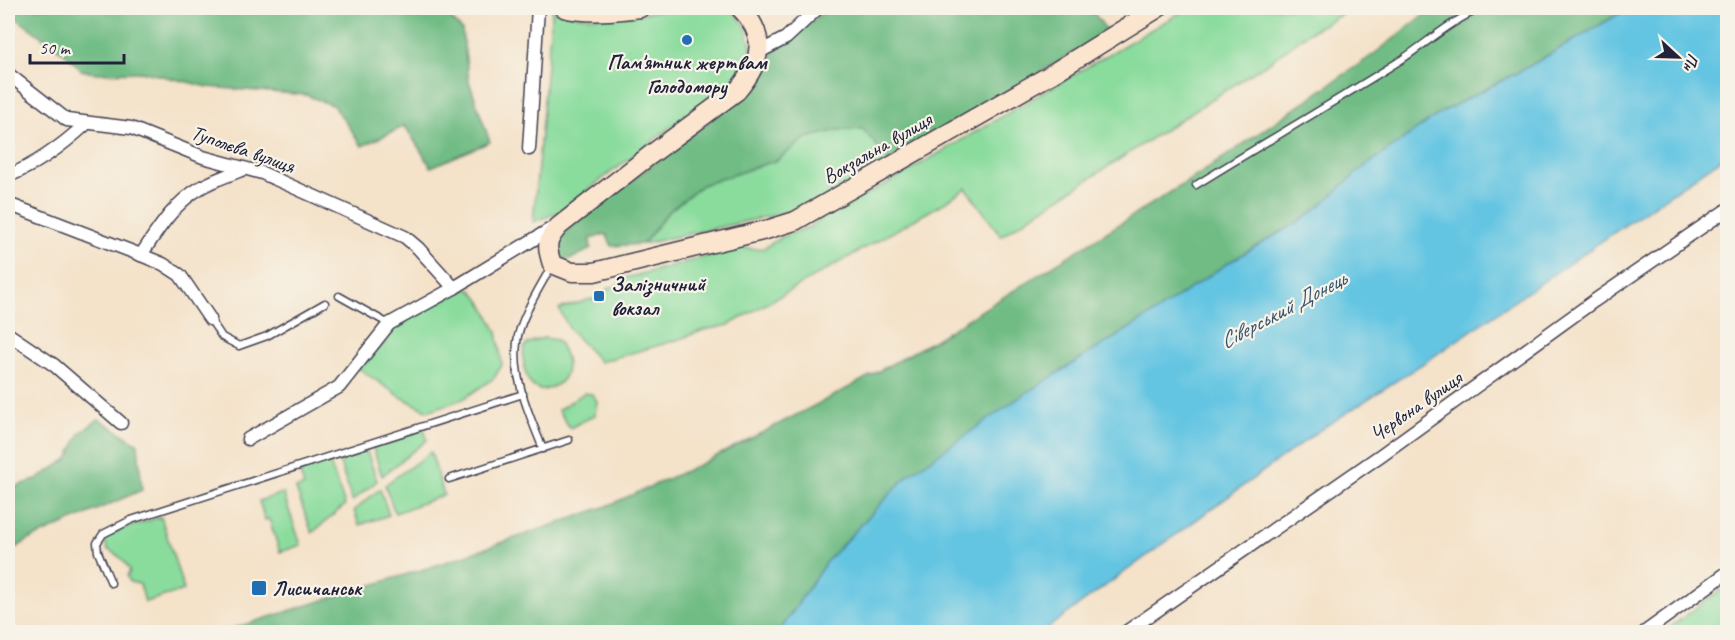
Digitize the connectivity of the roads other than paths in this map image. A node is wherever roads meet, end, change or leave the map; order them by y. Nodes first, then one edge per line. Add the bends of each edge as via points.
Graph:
1 (538, 8) edge
2 (564, 8) edge
3 (640, 8) edge
4 (740, 8) edge
5 (818, 8) edge
6 (1158, 8) edge
7 (1482, 8) edge
8 (759, 52) junction
9 (8, 74) edge
10 (87, 123) junction
11 (529, 149) dead end
12 (244, 169) junction
13 (8, 176) edge
14 (1196, 185) dead end
15 (8, 204) edge
16 (1728, 209) edge
17 (573, 215) junction
18 (141, 255) junction
19 (552, 264) junction
20 (454, 288) junction
21 (339, 296) dead end
22 (325, 303) dead end
23 (210, 319) joint
24 (389, 324) junction
25 (8, 334) edge
26 (523, 394) junction
27 (121, 423) dead end
28 (248, 439) dead end
29 (569, 440) dead end
30 (543, 449) junction
31 (449, 479) dead end
32 (1728, 572) edge
33 (111, 583) dead end
34 (1126, 633) edge
35 (1644, 633) edge

1 - 11 street
2 - 3 main road
4 - 8 main road via 756,30
5 - 8 street via 786,38
6 - 19 main road, Вокзальна вулиця via 1050,75 795,221 594,272 572,272
7 - 14 lane via 1459,18 1402,59
8 - 17 main road via 737,91
9 - 10 street, Туполєва вулиця via 67,120
10 - 12 street, Туполєва вулиця via 131,128
10 - 13 street via 61,147
12 - 18 street via 201,187 186,198
12 - 20 street, Туполєва вулиця via 262,173 405,237
15 - 18 street
16 - 34 street, Червона вулиця
17 - 19 main road via 550,236 547,249
17 - 20 street
18 - 23 street via 180,275
19 - 26 lane via 530,305 517,341 516,368
20 - 24 street
21 - 24 lane
22 - 23 lane via 267,336 239,346 222,337
24 - 28 street via 339,387
25 - 27 street via 54,365
26 - 30 lane
26 - 33 lane via 131,520 104,534 97,543
29 - 30 lane
30 - 31 lane
32 - 35 street

